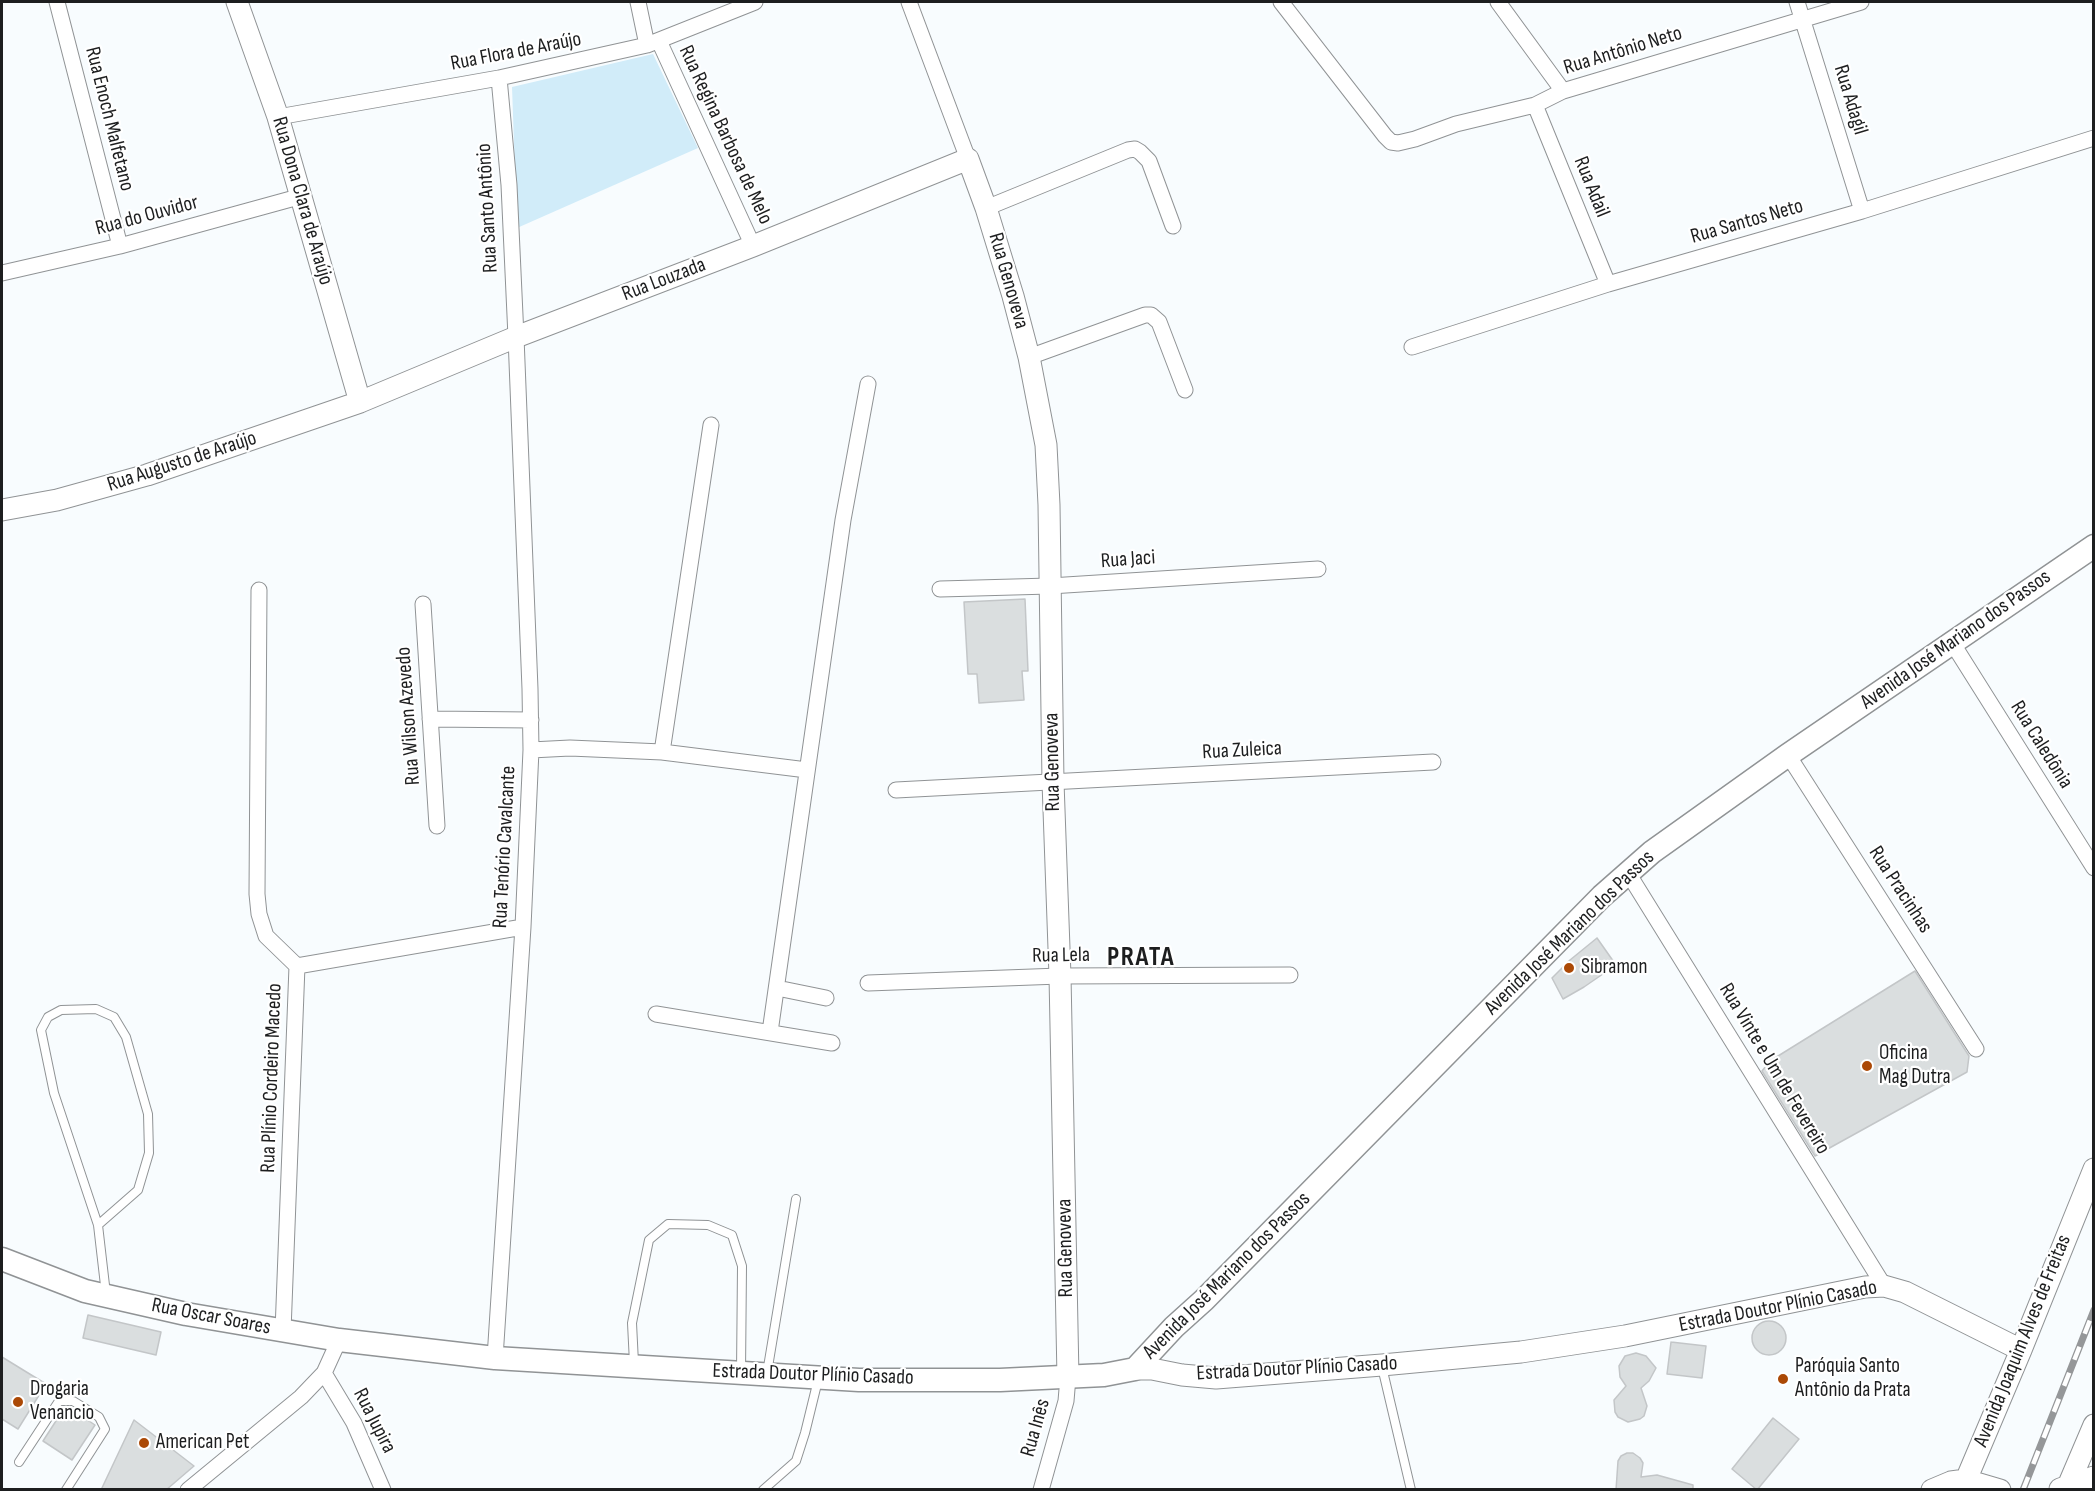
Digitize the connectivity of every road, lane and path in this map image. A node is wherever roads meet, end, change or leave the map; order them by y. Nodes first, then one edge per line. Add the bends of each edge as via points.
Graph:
1 (57, 2) edge
2 (237, 2) edge
3 (638, 2) edge
4 (755, 2) edge
5 (909, 2) edge
6 (1281, 2) edge
7 (1498, 2) edge
8 (1797, 2) edge
9 (1861, 2) edge
10 (1804, 20) junction
11 (653, 43) junction
12 (499, 78) junction
13 (1563, 91) junction
14 (1535, 105) junction
15 (278, 117) junction
16 (2094, 138) edge
17 (968, 159) junction
18 (302, 196) junction
19 (987, 208) junction
20 (1862, 211) junction
21 (1173, 226) dead end
22 (120, 246) junction
23 (753, 246) junction
24 (2, 273) edge
25 (1608, 284) junction
26 (516, 337) junction
27 (1412, 347) dead end
28 (1029, 357) junction
29 (868, 384) dead end
30 (1185, 390) dead end
31 (360, 402) junction
32 (711, 425) dead end
33 (2, 510) edge
34 (2094, 546) edge
35 (1318, 569) dead end
36 (1050, 586) junction
37 (940, 589) dead end
38 (259, 590) dead end
39 (423, 604) dead end
40 (1953, 644) junction
41 (430, 719) junction
42 (531, 720) junction
43 (531, 750) junction
44 (662, 752) junction
45 (1788, 755) junction
46 (1433, 762) dead end
47 (807, 770) junction
48 (1053, 782) junction
49 (896, 790) dead end
50 (437, 826) dead end
51 (2094, 868) edge
52 (1628, 873) junction
53 (523, 927) junction
54 (297, 966) junction
55 (1290, 975) dead end
56 (1060, 976) junction
57 (868, 983) dead end
58 (777, 988) junction
59 (826, 998) dead end
60 (656, 1014) dead end
61 (770, 1032) junction
62 (832, 1043) dead end
63 (1976, 1049) dead end
64 (2094, 1169) edge
65 (796, 1199) dead end
66 (98, 1225) junction
67 (2, 1259) edge
68 (2, 1276) edge
69 (1884, 1286) junction
70 (95, 1293) junction
71 (283, 1331) junction
72 (339, 1340) junction
73 (2021, 1350) junction
74 (495, 1358) junction
75 (1382, 1365) junction
76 (634, 1367) junction
77 (1135, 1369) junction
78 (324, 1373) junction
79 (741, 1374) junction
80 (766, 1375) junction
81 (819, 1377) junction
82 (1068, 1377) junction
83 (2094, 1425) edge
84 (19, 1462) dead end
85 (2094, 1477) edge
86 (1966, 1480) junction
87 (2065, 1488) edge
88 (66, 1490) edge
89 (188, 1490) edge
90 (382, 1490) edge
91 (763, 1490) edge
92 (1041, 1490) edge
93 (1411, 1490) edge
94 (1932, 1490) edge
95 (2000, 1490) edge

1 - 22 street, Rua Enoch Malfetano
2 - 15 street, Rua Dona Clara de Araújo
3 - 11 street, Rua Regina Barbosa de Melo
4 - 11 street, Rua Flora de Araújo
5 - 17 street
6 - 14 street, Rua Antônio Neto via 1391,142 1405,143 1456,124
7 - 13 street
8 - 10 street, Rua Adagil
9 - 10 street, Rua Antônio Neto
10 - 13 street, Rua Antônio Neto
10 - 20 street, Rua Adagil
11 - 12 street, Rua Flora de Araújo
11 - 23 street, Rua Regina Barbosa de Melo
12 - 15 street, Rua Flora de Araújo
12 - 26 street, Rua Santo Antônio
13 - 14 street, Rua Antônio Neto
14 - 25 street, Rua Adail
15 - 18 street, Rua Dona Clara de Araújo
16 - 20 street, Rua Santos Neto
17 - 19 street, Rua Genoveva
17 - 23 street, Rua Louzada
18 - 22 street, Rua do Ouvidor
18 - 31 street, Rua Dona Clara de Araújo
19 - 21 street via 1135,149 1149,161
19 - 28 street, Rua Genoveva
20 - 25 street, Rua Santos Neto
22 - 24 street, Rua do Ouvidor
23 - 26 street, Rua Louzada
25 - 27 street, Rua Santos Neto
26 - 31 street, Rua Louzada
26 - 42 street, Rua Tenório Cavalcante
28 - 30 street via 1150,315 1159,322
28 - 36 street, Rua Genoveva via 1046,445
29 - 47 street via 843,520
31 - 33 street, Rua Augusto de Araújo via 147,475 57,500
32 - 44 street
34 - 40 main road, Avenida José Mariano dos Passos
35 - 36 street, Rua Jaci
36 - 37 street, Rua Jaci
36 - 48 street, Rua Genoveva
38 - 54 street, Rua Plínio Cordeiro Macedo via 259,914 266,936
39 - 41 street, Rua Wilson Azevedo
40 - 45 main road, Avenida José Mariano dos Passos
40 - 51 street, Rua Caledônia
41 - 42 street
41 - 50 street, Rua Wilson Azevedo
42 - 43 street, Rua Tenório Cavalcante
43 - 44 street
43 - 53 street, Rua Tenório Cavalcante
44 - 47 street
45 - 52 main road, Avenida José Mariano dos Passos
45 - 63 street, Rua Pracinhas
46 - 48 street, Rua Zuleica
47 - 58 street
48 - 49 street, Rua Zuleica
48 - 56 street, Rua Genoveva
52 - 69 street, Rua Vinte e Um de Fevereiro
52 - 77 main road, Avenida José Mariano dos Passos
53 - 54 street
53 - 74 street, Rua Tenório Cavalcante
54 - 71 street, Rua Plínio Cordeiro Macedo
55 - 56 street, Rua Lela
56 - 57 street, Rua Lela
56 - 82 street, Rua Genoveva
58 - 59 street
58 - 61 street
60 - 61 street
61 - 62 street
64 - 73 street, Avenida Joaquim Alves de Freitas
65 - 80 lane
66 - 66 lane via 54,1093 41,1030 48,1017 61,1010 96,1009 114,1017 126,1037 148,1114 149,1153 138,1190
66 - 70 lane
67 - 70 main road, Rua Oscar Soares
68 - 70 main road, Rua Oscar Soares via 39,1288
69 - 73 street, Estrada Doutor Plínio Casado via 1905,1292
69 - 75 street, Estrada Doutor Plínio Casado via 1624,1336 1521,1352
70 - 71 main road, Rua Oscar Soares
71 - 72 main road, Rua Oscar Soares
72 - 74 main road, Estrada Doutor Plínio Casado
72 - 78 street
73 - 86 street, Avenida Joaquim Alves de Freitas
74 - 76 main road, Estrada Doutor Plínio Casado
75 - 77 street, Estrada Doutor Plínio Casado via 1216,1378
75 - 93 lane
76 - 79 main road, Estrada Doutor Plínio Casado
76 - 79 lane via 632,1323 648,1240 668,1224 708,1225 732,1235 742,1266
77 - 82 main road, Estrada Doutor Plínio Casado
78 - 89 street via 301,1397
78 - 90 street, Rua Jupira via 354,1423
79 - 80 main road, Estrada Doutor Plínio Casado
80 - 81 main road, Estrada Doutor Plínio Casado
81 - 82 main road, Estrada Doutor Plínio Casado
81 - 91 lane via 796,1461
82 - 92 street, Rua Inês via 1066,1401
83 - 87 street
84 - 88 lane via 59,1401 72,1401 99,1417 105,1429
85 - 87 street
86 - 94 street
86 - 95 street

